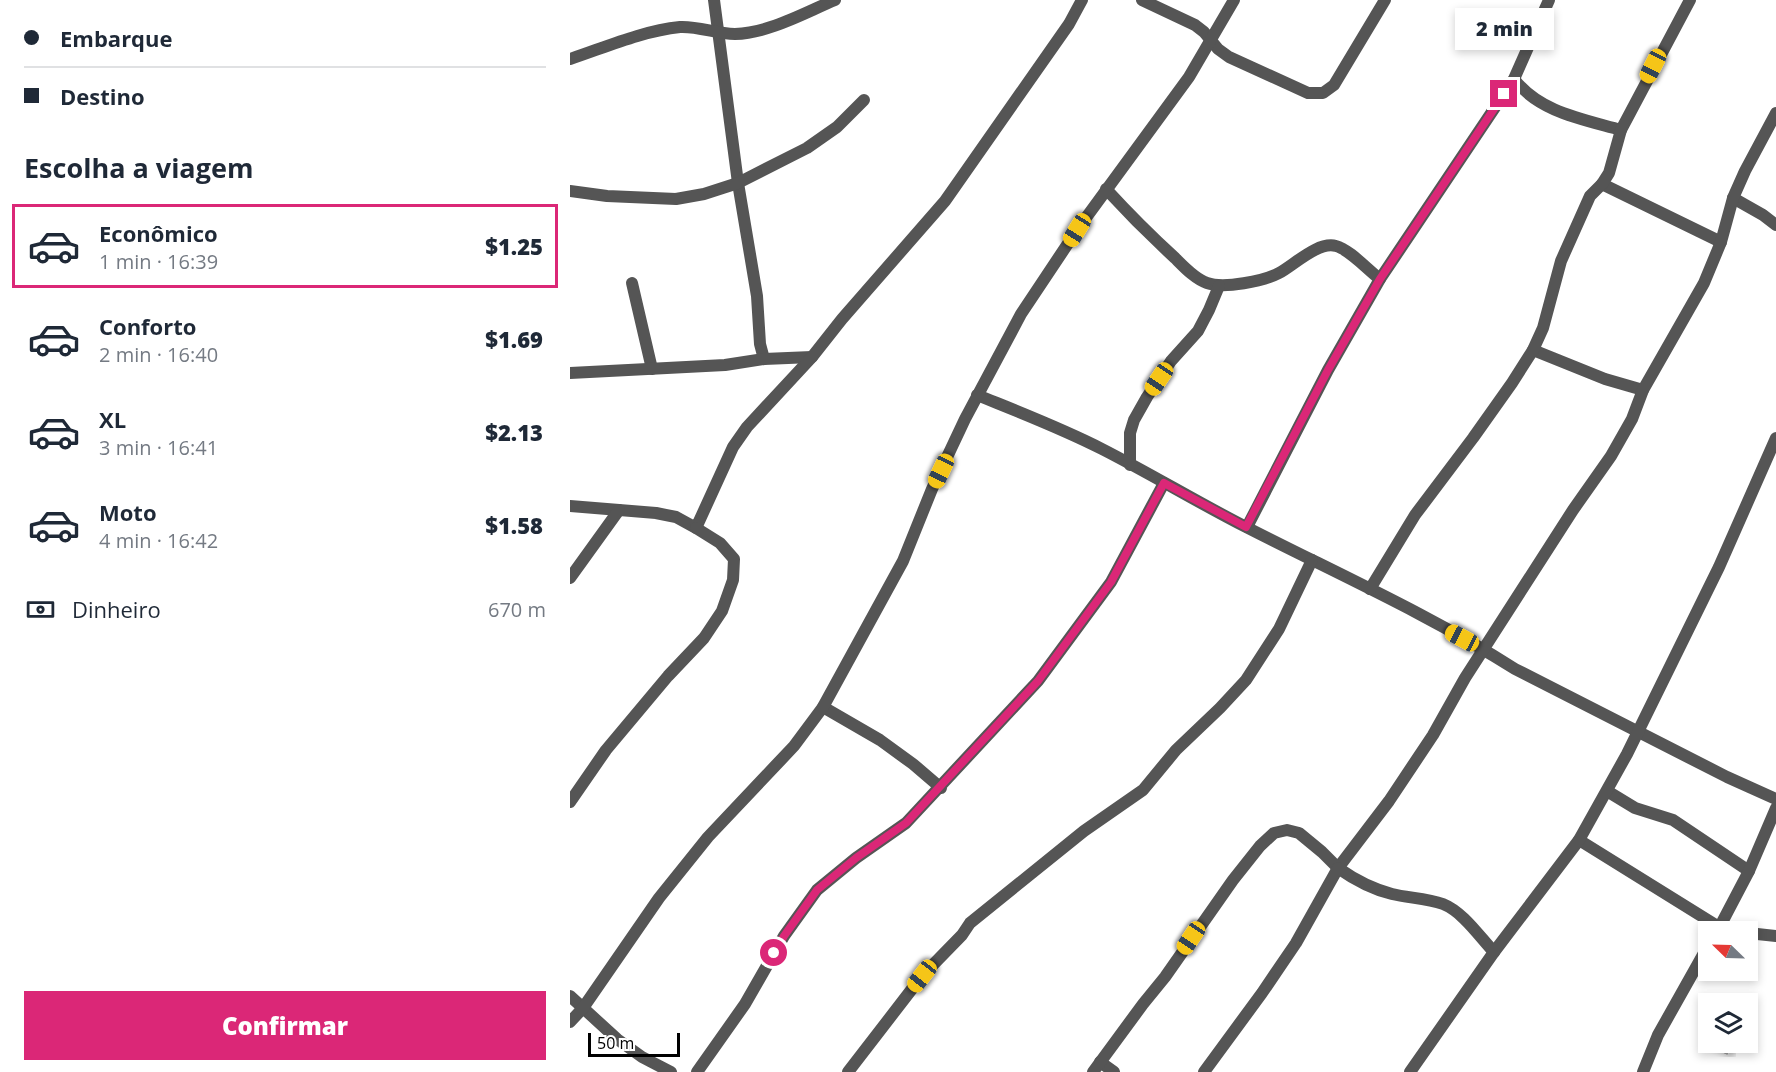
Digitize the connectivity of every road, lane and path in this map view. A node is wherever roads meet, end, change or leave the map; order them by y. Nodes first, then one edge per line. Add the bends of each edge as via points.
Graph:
1 (714, 0) edge
2 (835, 0) edge
3 (1082, 0) edge
4 (1142, 0) edge
5 (1234, 0) edge
6 (1385, 0) edge
7 (1549, 0) edge
8 (1689, 0) edge
9 (718, 32) junction
10 (1210, 40) junction
11 (570, 59) edge
12 (1514, 79) junction
13 (864, 100) dead end
14 (1776, 113) edge
15 (1621, 130) junction
16 (738, 183) junction
17 (1602, 184) junction
18 (1106, 189) junction
19 (570, 191) edge
20 (1733, 198) junction
21 (1776, 225) edge
22 (1721, 242) junction
23 (1380, 279) junction
24 (632, 283) dead end
25 (1219, 286) junction
26 (1533, 350) junction
27 (813, 357) junction
28 (764, 359) junction
29 (652, 369) junction
30 (570, 373) edge
31 (1643, 390) junction
32 (977, 395) junction
33 (1776, 438) edge
34 (1130, 465) junction
35 (1164, 483) junction
36 (570, 506) edge
37 (619, 510) junction
38 (1246, 527) junction
39 (696, 528) junction
40 (1312, 560) junction
41 (570, 578) edge
42 (1370, 589) junction
43 (1483, 649) junction
44 (823, 707) junction
45 (1638, 730) junction
46 (941, 788) junction
47 (1607, 791) junction
48 (1776, 800) edge
49 (570, 802) edge
50 (1776, 808) edge
51 (1579, 840) junction
52 (1338, 868) junction
53 (1749, 871) junction
54 (1706, 921) edge
55 (1722, 921) edge
56 (1758, 934) edge
57 (1776, 936) edge
58 (1494, 952) junction
59 (1698, 964) edge
60 (570, 996) edge
61 (583, 1008) junction
62 (570, 1022) edge
63 (1096, 1067) edge
64 (671, 1072) edge
65 (697, 1072) edge
66 (848, 1072) edge
67 (1114, 1072) edge
68 (1204, 1072) edge
69 (1410, 1072) edge
70 (1642, 1072) edge

1 - 9 street
2 - 9 street via 760,30
3 - 27 street via 945,201
4 - 10 street via 1196,26
5 - 10 street
6 - 10 street via 1334,85 1323,93 1308,93 1229,57
7 - 12 street
8 - 15 street
9 - 11 street via 681,27
9 - 16 street
10 - 18 street via 1189,77
12 - 15 street via 1539,103
12 - 23 street
13 - 16 street via 837,127 807,148
14 - 20 street
15 - 17 street
16 - 19 street via 676,199
16 - 28 street
17 - 22 street
17 - 26 street via 1590,196 1561,261
18 - 25 street via 1143,230 1195,276
18 - 32 street via 1022,314
20 - 21 street
20 - 22 street
22 - 31 street via 1704,283
23 - 25 street via 1340,247 1330,245 1266,279
23 - 38 street
24 - 29 street
25 - 34 street via 1198,331 1171,361 1134,420 1129,441
26 - 31 street
26 - 42 street via 1416,515
27 - 28 street
27 - 39 street via 733,447
28 - 29 street
29 - 30 street
31 - 43 street via 1611,456
32 - 34 street
32 - 44 street via 903,561
33 - 45 street via 1719,567
34 - 35 street
35 - 38 street
35 - 46 street via 1111,582 1075,632 1038,681
36 - 37 street
37 - 39 street via 676,517
37 - 41 street
38 - 40 street
39 - 49 street via 720,543 734,559 733,580 722,611 704,638 606,750
40 - 42 street
40 - 66 street via 1279,629 1240,687 1176,750 1143,790 1084,831 970,923 922,976
42 - 43 street
43 - 45 street
43 - 52 street via 1433,735
44 - 46 street via 880,740
44 - 61 street via 794,746 708,837 652,908
45 - 47 street
45 - 48 street
46 - 65 street via 906,823 817,890
47 - 51 street
47 - 53 street via 1635,808 1673,820
50 - 53 street
51 - 54 street
51 - 58 street
52 - 58 street via 1361,884 1442,903
52 - 63 street via 1299,833 1274,833 1233,880 1166,977
52 - 68 street via 1296,943
53 - 55 street
56 - 57 street
58 - 69 street
59 - 70 street
60 - 61 street
61 - 62 street
61 - 64 street via 617,1039
63 - 67 street

